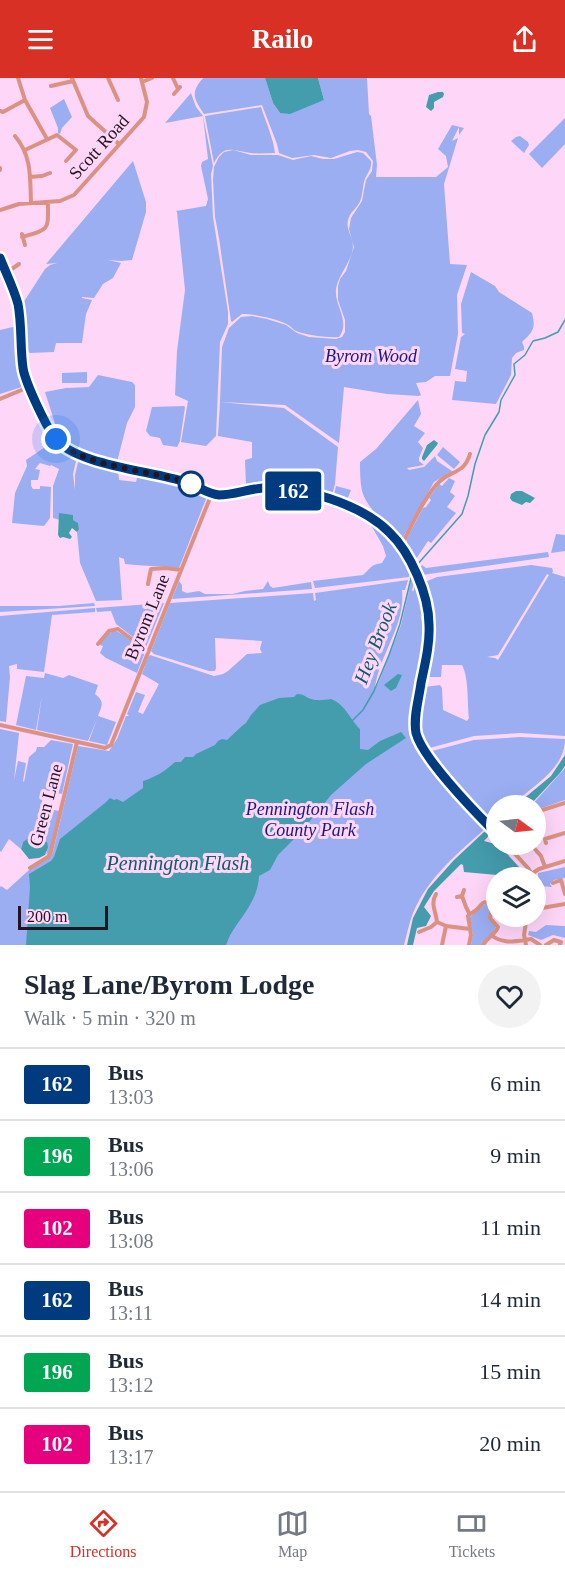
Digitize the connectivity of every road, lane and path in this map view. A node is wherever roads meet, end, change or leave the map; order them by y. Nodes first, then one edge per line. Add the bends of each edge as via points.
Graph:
1 (18, 78) edge
2 (108, 78) edge
3 (152, 78) edge
4 (173, 78) edge
5 (72, 79) edge
6 (141, 80) edge
7 (51, 86) dead end
8 (174, 94) dead end
9 (26, 100) junction
10 (118, 100) dead end
11 (0, 111) edge
12 (15, 136) dead end
13 (46, 139) junction
14 (119, 145) junction
15 (25, 150) junction
16 (66, 161) dead end
17 (50, 173) dead end
18 (30, 177) junction
19 (31, 202) junction
20 (48, 202) junction
21 (0, 210) edge
22 (25, 245) dead end
23 (0, 258) edge
24 (19, 264) dead end
25 (6, 273) junction
26 (29, 387) junction
27 (0, 399) edge
28 (470, 454) dead end
29 (212, 493) junction
30 (401, 546) junction
31 (181, 570) junction
32 (148, 584) dead end
33 (99, 644) dead end
34 (148, 651) junction
35 (0, 725) edge
36 (77, 742) junction
37 (565, 803) edge
38 (546, 809) edge
39 (486, 823) edge
40 (565, 833) edge
41 (546, 839) edge
42 (516, 855) edge
43 (541, 855) edge
44 (565, 861) edge
45 (526, 867) edge
46 (545, 867) joint
47 (30, 868) dead end
48 (563, 880) edge
49 (553, 883) dead end
50 (464, 890) dead end
51 (436, 894) dead end
52 (565, 894) edge
53 (486, 903) edge
54 (565, 904) edge
55 (546, 908) edge
56 (469, 913) junction
57 (437, 922) junction
58 (446, 926) junction
59 (498, 927) edge
60 (525, 927) edge
61 (470, 929) junction
62 (419, 932) dead end
63 (491, 935) junction
64 (525, 942) edge
65 (562, 943) edge
66 (442, 945) edge
67 (469, 945) edge
68 (483, 945) edge
69 (540, 945) edge
70 (546, 945) edge

1 - 9 street
2 - 10 street
3 - 6 street
4 - 8 street via 179,88
5 - 7 street
5 - 14 street via 88,116
6 - 14 street, Scott Road via 147,99 145,113
9 - 11 street
9 - 13 street
12 - 15 street
13 - 15 street
13 - 16 street via 58,135 76,150
14 - 20 street, Scott Road via 74,195
15 - 18 street
17 - 18 street
18 - 19 street
19 - 20 street, Scott Road
19 - 21 street, Scott Road
20 - 22 street via 46,228 22,235
23 - 25 street
24 - 25 street
25 - 26 street via 18,304 23,369
26 - 27 street
26 - 29 street via 52,434 69,450 184,481
28 - 30 street via 459,470 432,490
29 - 30 street via 274,488 332,499 376,521
29 - 31 street, Byrom Lane
30 - 39 street via 417,574 429,623 416,713 417,733 425,752
31 - 32 street via 151,568
31 - 34 street, Byrom Lane
33 - 34 street via 109,631 118,629
34 - 36 street, Byrom Lane via 111,745 105,748
35 - 36 street
36 - 47 street, Green Lane via 51,851
37 - 38 street
40 - 41 street
42 - 45 street
43 - 46 street
44 - 46 street
48 - 49 street
48 - 52 street
50 - 56 street via 460,897
51 - 57 street via 432,900
53 - 56 street
54 - 55 street
56 - 61 street
57 - 58 street
57 - 62 street
58 - 61 street
58 - 66 street
59 - 63 street
60 - 64 street
61 - 67 street
63 - 64 street via 501,941
63 - 68 street
64 - 69 street via 531,939
65 - 70 street via 554,940

